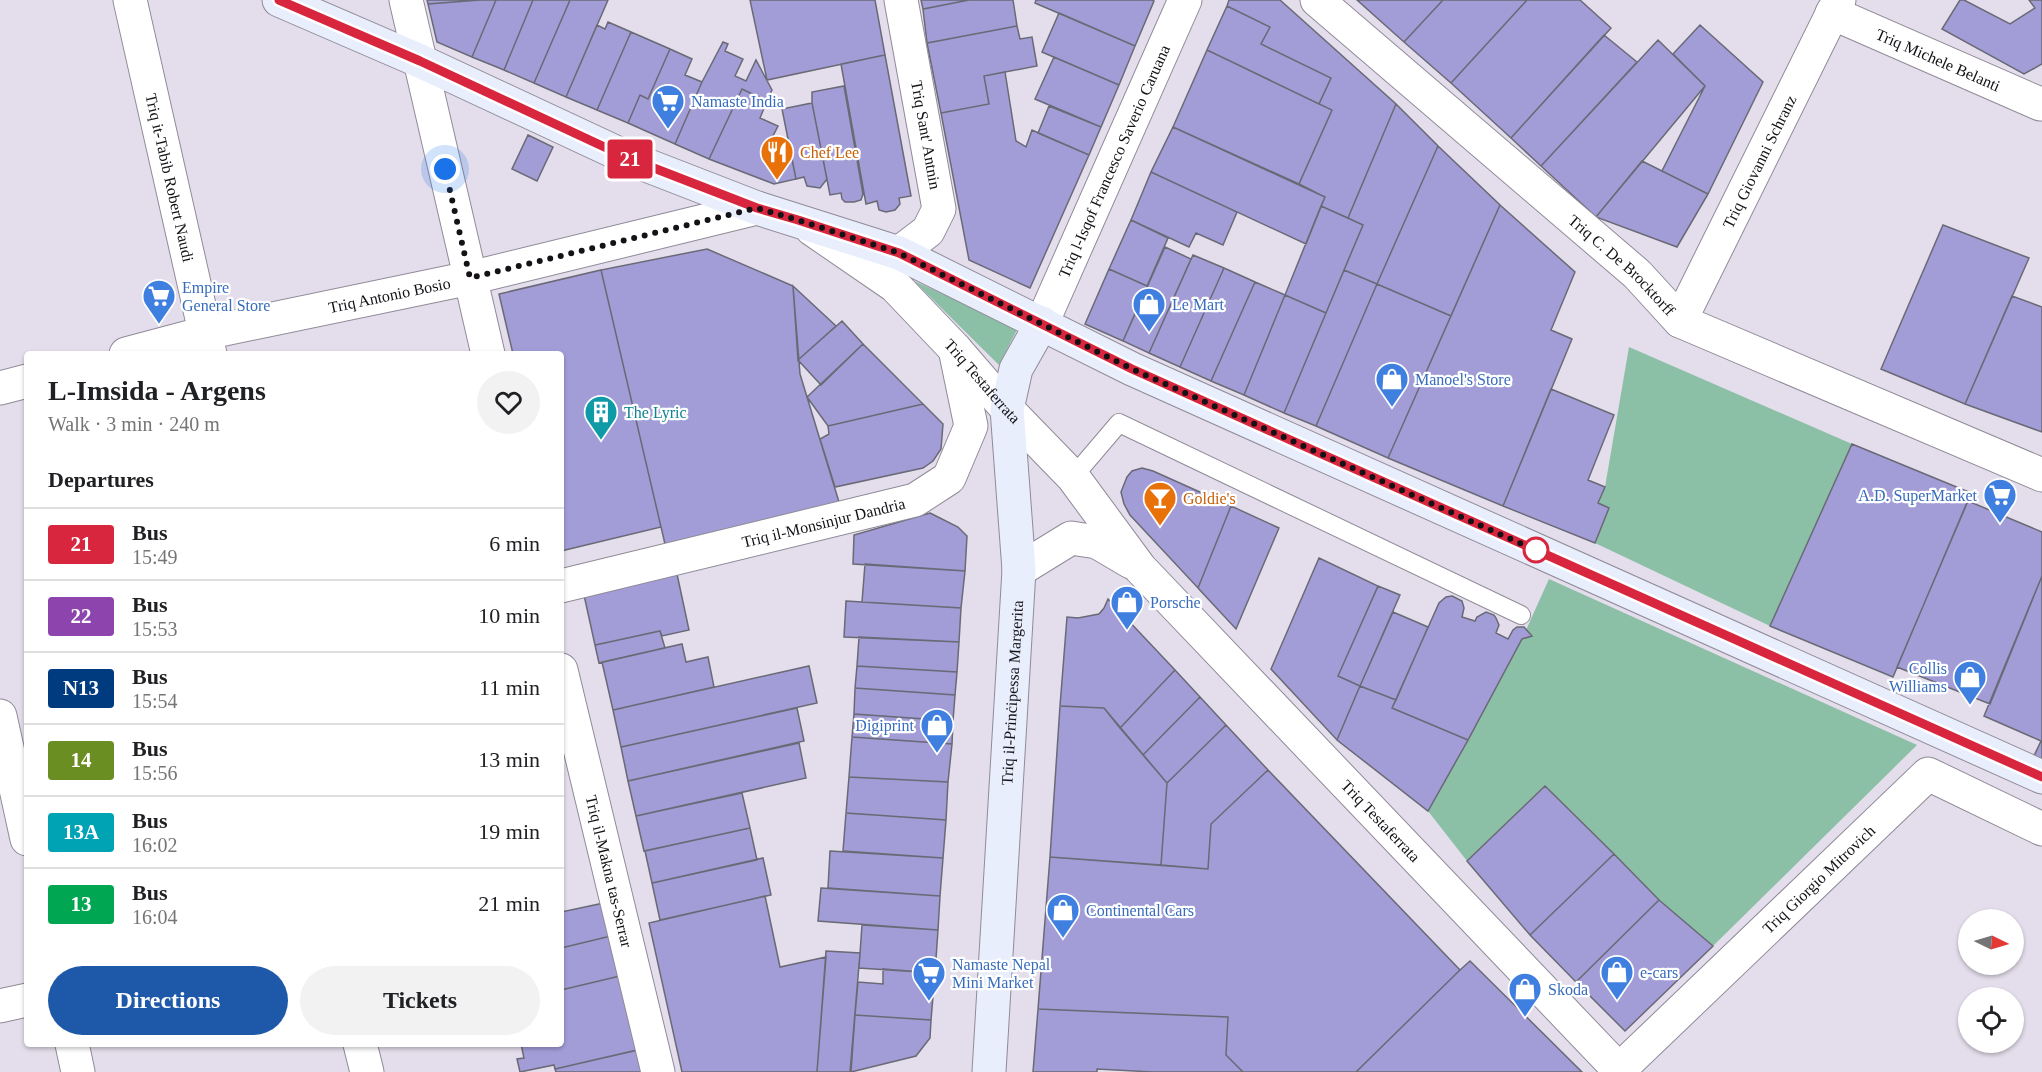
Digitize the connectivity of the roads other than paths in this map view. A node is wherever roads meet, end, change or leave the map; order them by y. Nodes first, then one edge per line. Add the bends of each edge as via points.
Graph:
1 (130, 0) edge
2 (279, 0) edge
3 (406, 0) edge
4 (901, 0) edge
5 (1185, 0) edge
6 (1317, 0) edge
7 (1836, 7) edge
8 (420, 61) junction
9 (2042, 103) edge
10 (757, 208) junction
11 (798, 220) junction
12 (899, 253) junction
13 (470, 278) junction
14 (1680, 321) junction
15 (1042, 323) junction
16 (207, 343) edge
17 (955, 349) junction
18 (148, 351) edge
19 (487, 351) edge
20 (24, 382) edge
21 (0, 388) edge
22 (1007, 409) junction
23 (2042, 475) edge
24 (1073, 477) junction
25 (1140, 568) junction
26 (1019, 570) junction
27 (564, 585) edge
28 (1521, 615) dead end
29 (564, 682) edge
30 (10, 722) edge
31 (2042, 777) edge
32 (24, 818) edge
33 (2042, 829) edge
34 (24, 1001) edge
35 (0, 1006) edge
36 (73, 1047) edge
37 (361, 1047) edge
38 (1619, 1071) edge
39 (78, 1072) edge
40 (367, 1072) edge
41 (658, 1072) edge
42 (989, 1072) edge

1 - 16 street, Triq it-Tabib Robert Naudi
2 - 8 main road
3 - 8 street
4 - 12 street, Triq Sant' Antnin via 939,209 928,231
5 - 15 street, Triq l-Isqof Francesco Saverio Caruana
6 - 14 street, Triq C. De Brocktorff via 1637,274
7 - 9 street, Triq Michele Belanti
7 - 14 street, Triq Giovanni Schranz
8 - 10 main road via 628,158
8 - 13 street
10 - 11 main road
10 - 13 street, Triq Antonio Bosio
11 - 12 main road
11 - 17 street, Triq Testaferrata via 895,286
12 - 15 main road
13 - 16 street, Triq Antonio Bosio
13 - 19 street
14 - 23 street, Triq C. De Brocktorff
15 - 22 main road, Triq il-Prinċipessa Margerita via 1016,369
15 - 31 main road via 1132,369
16 - 18 street, Triq Antonio Bosio
17 - 22 street, Triq Testaferrata
17 - 27 street, Triq il-Monsinjur Dandria via 971,426 949,478 915,500
20 - 21 street
22 - 24 street, Triq Testaferrata
22 - 26 main road, Triq il-Prinċipessa Margerita
24 - 25 street, Triq Testaferrata
24 - 28 lane via 1119,423
25 - 26 street, Triq Testaferrata via 1097,542 1071,538
25 - 38 street, Triq Testaferrata
26 - 42 main road, Triq il-Prinċipessa Margerita
29 - 41 street, Triq il-Makna tas-Serrar
30 - 32 street
33 - 38 street, Triq Giorgio Mitrovich via 1928,774
34 - 35 street
36 - 39 street
37 - 40 street

